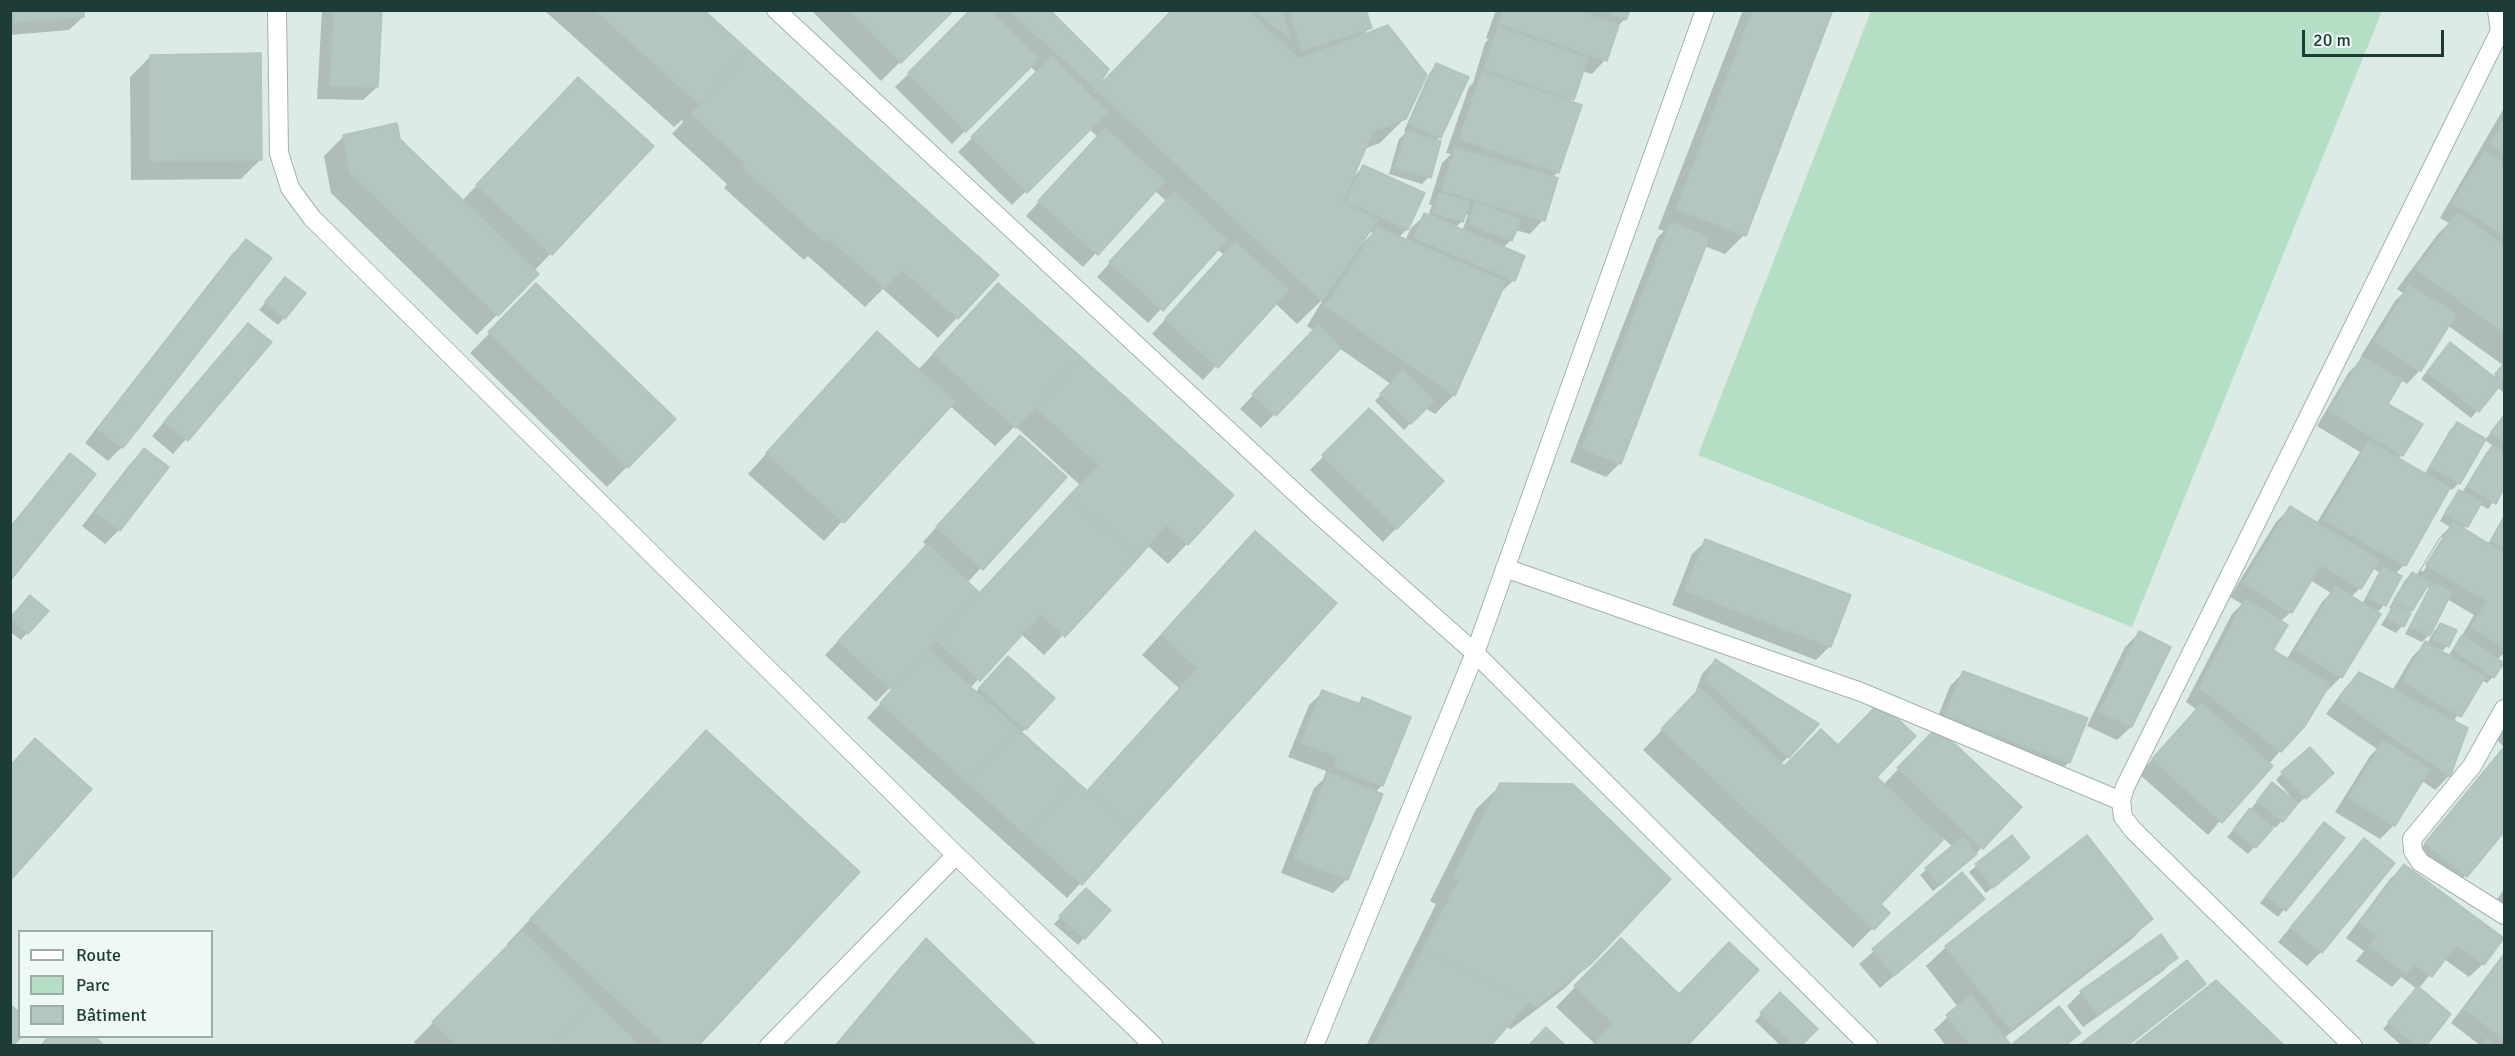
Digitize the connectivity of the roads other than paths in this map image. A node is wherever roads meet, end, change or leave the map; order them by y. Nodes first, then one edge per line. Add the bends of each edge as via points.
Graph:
1 (277, 10) edge
2 (776, 10) edge
3 (1705, 10) edge
4 (2497, 10) edge
5 (2502, 30) edge
6 (1505, 568) junction
7 (1474, 653) junction
8 (2505, 709) edge
9 (2121, 801) junction
10 (956, 855) junction
11 (2505, 915) edge
12 (770, 1046) edge
13 (1154, 1046) edge
14 (1314, 1046) edge
15 (1869, 1046) edge
16 (2353, 1046) edge

1 - 10 street via 279,153 290,188 312,218
2 - 7 street via 1305,502
3 - 6 street
4 - 5 street
5 - 9 street
6 - 7 street
6 - 9 street via 1861,692
7 - 14 street
7 - 15 street
8 - 11 street via 2472,766 2412,839 2420,862
9 - 16 street via 2123,817 2133,830
10 - 12 street
10 - 13 street

